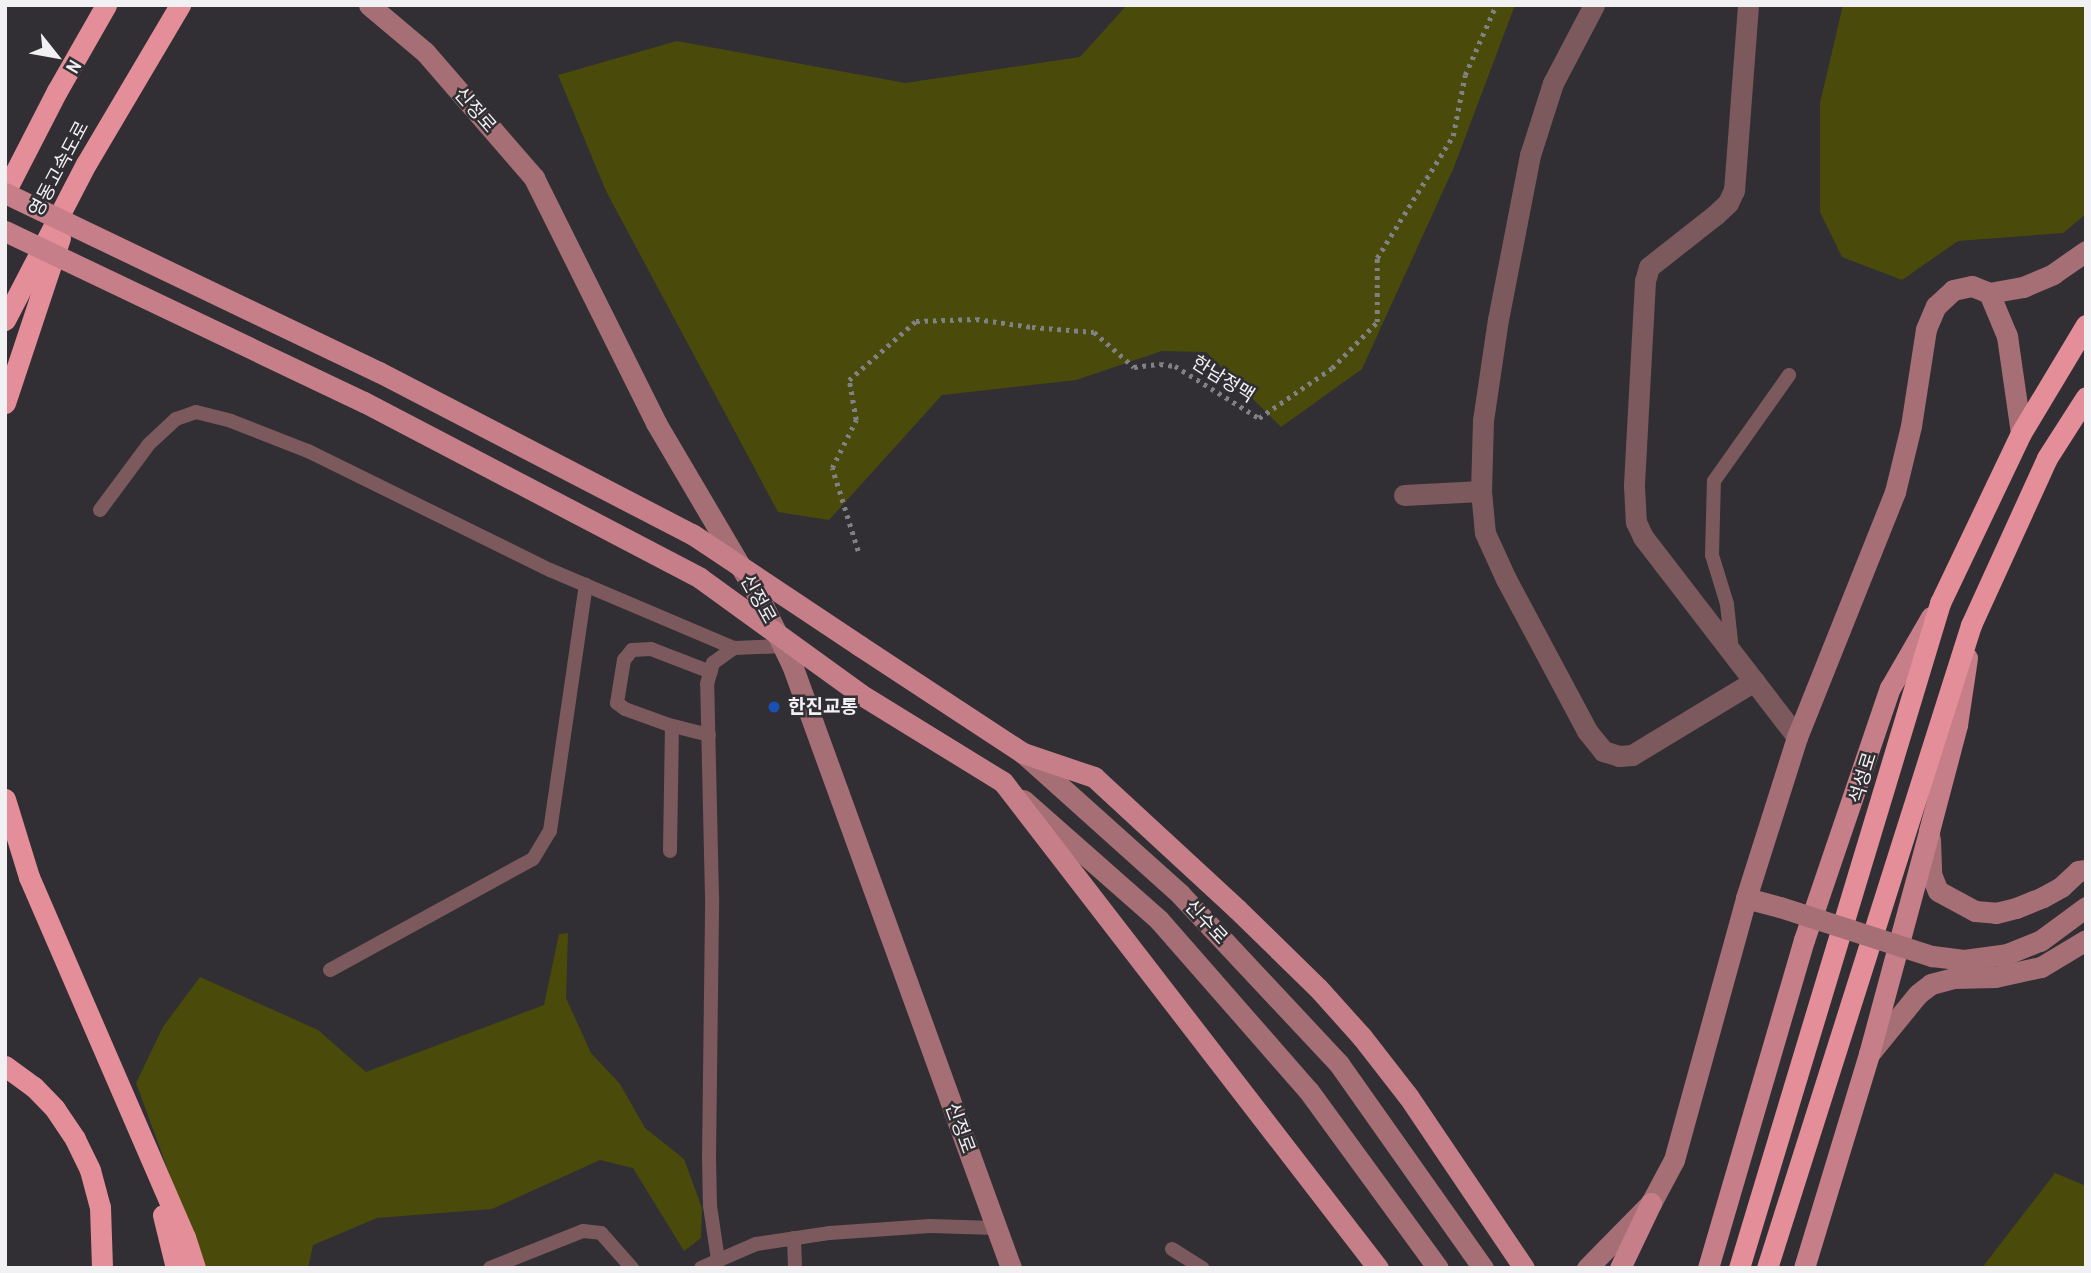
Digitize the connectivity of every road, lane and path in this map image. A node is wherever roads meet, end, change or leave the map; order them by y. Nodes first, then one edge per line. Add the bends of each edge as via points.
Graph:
1 (106, 5) edge
2 (180, 5) edge
3 (369, 5) edge
4 (1496, 5) edge
5 (1594, 5) edge
6 (1748, 5) edge
7 (86, 164) junction
8 (5, 192) edge
9 (5, 231) edge
10 (2086, 251) edge
11 (1989, 293) junction
12 (5, 320) edge
13 (2086, 325) edge
14 (1789, 374) dead end
15 (2086, 397) edge
16 (5, 403) edge
17 (2021, 433) junction
18 (1481, 491) junction
19 (1404, 495) dead end
20 (100, 510) dead end
21 (858, 551) dead end
22 (586, 585) junction
23 (1940, 603) junction
24 (1971, 625) junction
25 (783, 646) junction
26 (734, 648) junction
27 (1732, 653) junction
28 (711, 672) junction
29 (1754, 681) junction
30 (672, 726) junction
31 (709, 735) junction
32 (1797, 737) junction
33 (1023, 753) junction
34 (1003, 782) junction
35 (5, 800) edge
36 (1929, 831) junction
37 (670, 851) dead end
38 (2086, 870) edge
39 (1746, 898) junction
40 (2086, 907) edge
41 (2086, 940) edge
42 (330, 970) dead end
43 (1869, 1054) junction
44 (5, 1066) edge
45 (143, 1145) junction
46 (1651, 1203) junction
47 (996, 1228) junction
48 (794, 1238) junction
49 (1172, 1249) dead end
50 (718, 1260) junction
51 (102, 1268) edge
52 (176, 1268) edge
53 (195, 1268) edge
54 (490, 1268) edge
55 (632, 1268) edge
56 (701, 1268) edge
57 (795, 1268) edge
58 (1011, 1268) edge
59 (1202, 1268) edge
60 (1378, 1268) edge
61 (1438, 1268) edge
62 (1483, 1268) edge
63 (1524, 1268) edge
64 (1587, 1268) edge
65 (1620, 1268) edge
66 (1708, 1268) edge
67 (1739, 1268) edge
68 (1767, 1268) edge
69 (1804, 1268) edge

1 - 8 highway, 영동고속도로
2 - 7 highway, 영동고속도로
3 - 25 street, 신정로 via 425,52 534,178 656,423
4 - 21 path, 한남정맥 via 1465,75 1453,136 1377,258 1377,323 1332,368 1259,418 1175,366 1134,367 1094,332 976,319 916,321 849,380 856,420 832,468
5 - 18 street via 1553,83 1530,155 1482,420
6 - 27 street via 1734,190 1715,215 1649,267 1645,281 1634,486 1636,522 1643,537
7 - 12 highway, 영동고속도로
7 - 16 highway
8 - 33 main road, 신수로, bridge via 379,372 692,534
9 - 34 main road, 신수로, bridge via 364,402 700,578 860,694
10 - 11 street via 2053,274 2023,287
11 - 17 street via 2007,335
11 - 32 street via 1972,286 1953,290 1936,306 1926,329 1895,492
13 - 17 highway, 석성로
14 - 27 lane via 1714,481 1712,555 1727,604
15 - 24 highway via 2047,458
17 - 23 highway, 석성로
18 - 19 street
18 - 29 street via 1485,533 1506,579 1587,731 1603,751 1632,755
20 - 22 lane via 149,444 176,419 195,412 308,451
22 - 26 lane
22 - 42 lane via 550,831 533,859
23 - 66 main road via 1890,688 1804,940
23 - 67 highway, 석성로
24 - 36 main road via 1957,725
24 - 68 highway
25 - 26 lane
25 - 47 street, 신정로
26 - 28 lane via 713,663
27 - 29 street
28 - 30 lane via 652,649 632,650 624,660 617,703
28 - 31 lane via 707,684
29 - 32 street
30 - 31 lane
30 - 37 lane
31 - 50 lane via 709,1158
32 - 39 street
33 - 62 street, 신수로 via 1180,894 1339,1064
33 - 63 main road via 1094,777 1318,988 1408,1096
34 - 60 main road
34 - 61 street, 신수로 via 1159,920 1308,1090
35 - 45 highway via 29,877
36 - 38 street via 1931,874 1938,891 1975,911 1996,913 2016,908
36 - 43 main road
39 - 40 street, bridge via 1932,956 1964,960 2007,954 2040,941
39 - 46 street via 1688,1116 1674,1160
41 - 43 street via 2041,967 1931,984
43 - 69 main road
44 - 51 highway via 55,1110 90,1170 100,1207
45 - 52 highway
45 - 53 highway
46 - 64 street
46 - 65 main road
47 - 48 lane via 930,1226
47 - 58 street, 신정로
48 - 50 lane via 756,1244
48 - 57 lane
49 - 59 lane
50 - 56 lane
54 - 55 lane via 583,1231 601,1233

